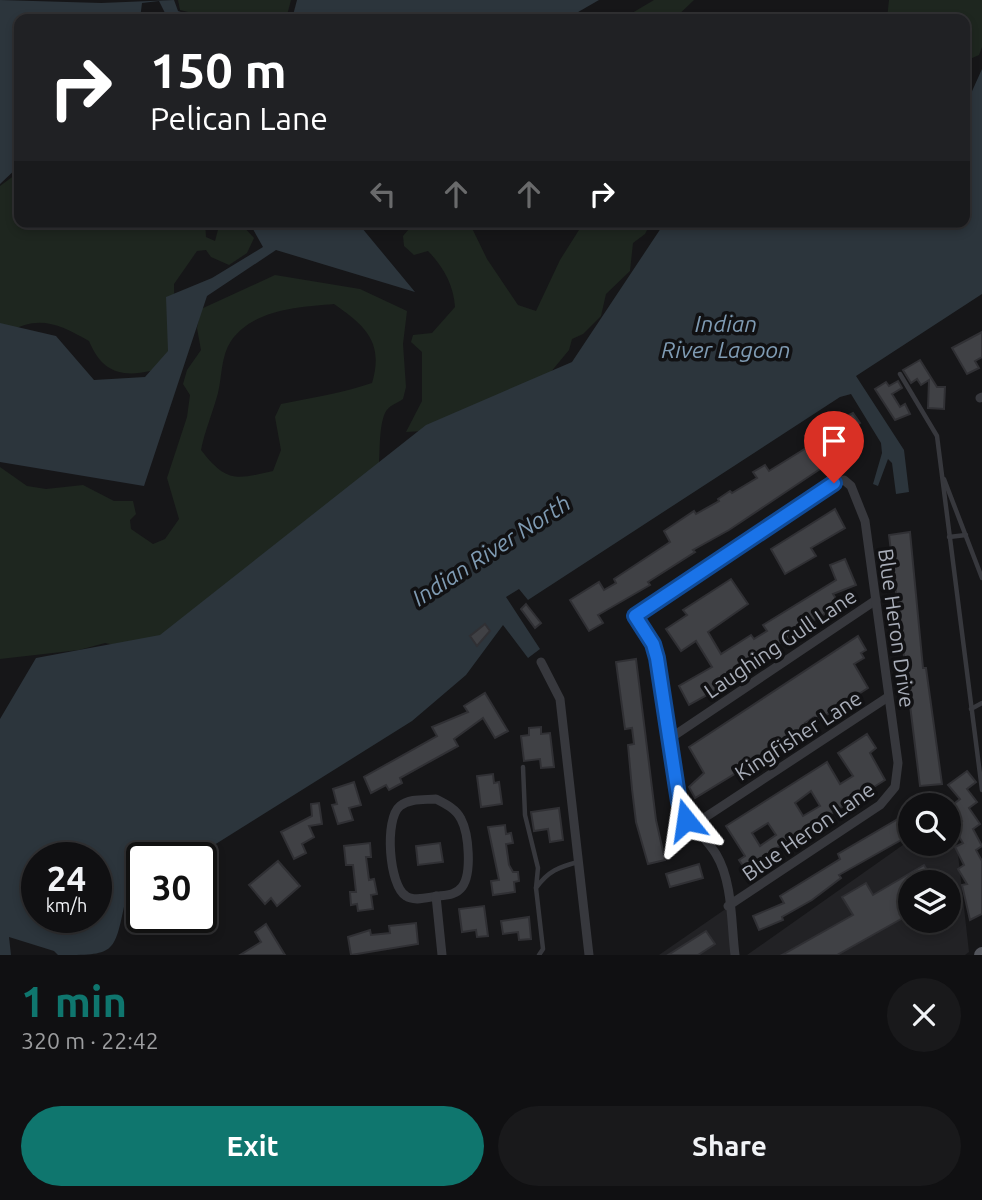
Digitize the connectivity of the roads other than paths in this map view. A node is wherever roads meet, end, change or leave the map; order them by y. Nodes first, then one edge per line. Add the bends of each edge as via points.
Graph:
1 (900, 374) dead end
2 (942, 475) junction
3 (966, 535) junction
4 (949, 537) junction
5 (982, 578) edge
6 (876, 600) junction
7 (541, 662) dead end
8 (888, 697) junction
9 (982, 703) edge
10 (971, 709) junction
11 (669, 739) junction
12 (523, 767) dead end
13 (898, 776) joint
14 (982, 790) edge
15 (692, 825) junction
16 (578, 862) junction
17 (536, 888) junction
18 (436, 896) junction
19 (728, 905) junction
20 (442, 955) edge
21 (539, 955) edge
22 (589, 955) edge
23 (736, 955) edge

1 - 2 lane via 937,436
2 - 3 lane
2 - 4 lane
3 - 4 lane
3 - 5 lane
4 - 10 lane
6 - 8 street, Blue Heron Drive
6 - 11 street, Laughing Gull Lane
6 - 11 street, Blue Heron Drive via 865,521 851,486 844,480 834,483 635,616 657,658
7 - 16 street via 560,699
8 - 13 street, Blue Heron Drive
8 - 15 street, Kingfisher Lane
9 - 10 lane
10 - 14 lane
11 - 15 street via 679,802
12 - 17 lane via 525,816 538,868
13 - 19 street, Blue Heron Lane via 880,805
15 - 19 street via 716,855 725,875
16 - 17 lane via 545,874
16 - 22 street
17 - 21 lane via 543,949
18 - 18 street via 461,890 468,877 464,828 448,804 436,799 409,801 398,807 390,820 396,883 412,899
18 - 20 street
19 - 23 street

